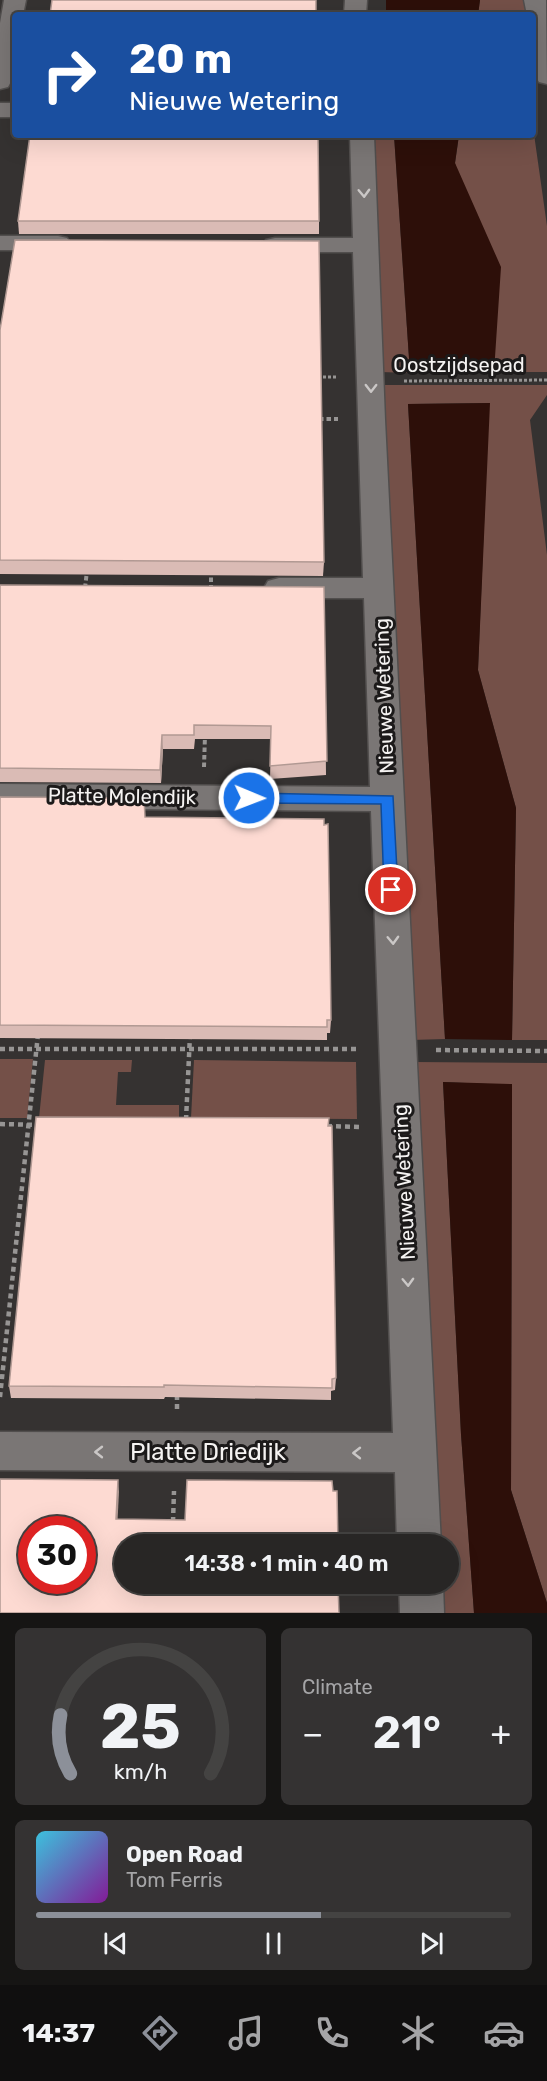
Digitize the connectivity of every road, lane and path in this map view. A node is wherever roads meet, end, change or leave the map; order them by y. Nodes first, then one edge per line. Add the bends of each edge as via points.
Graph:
1 (539, 1) edge
2 (12, 16) edge
3 (547, 77) edge
4 (0, 82) edge
5 (362, 138) edge
6 (0, 243) edge
7 (81, 244) edge
8 (255, 244) edge
9 (366, 245) junction
10 (311, 377) edge
11 (371, 379) junction
12 (547, 380) edge
13 (315, 419) edge
14 (371, 420) junction
15 (87, 565) edge
16 (212, 565) edge
17 (85, 588) edge
18 (256, 588) edge
19 (379, 588) junction
20 (211, 600) edge
21 (205, 728) edge
22 (0, 795) edge
23 (202, 797) junction
24 (388, 799) junction
25 (190, 1026) edge
26 (0, 1049) edge
27 (189, 1049) junction
28 (37, 1050) junction
29 (398, 1050) junction
30 (547, 1051) edge
31 (0, 1125) edge
32 (30, 1125) junction
33 (41, 1125) edge
34 (186, 1125) edge
35 (318, 1126) edge
36 (401, 1127) junction
37 (177, 1394) edge
38 (0, 1397) edge
39 (0, 1451) edge
40 (175, 1452) junction
41 (416, 1454) junction
42 (173, 1533) edge
43 (419, 1534) edge
44 (421, 1594) edge
45 (422, 1613) edge

1 - 3 street
2 - 4 street
5 -> 9 street, Nieuwe Wetering
6 - 7 street
8 - 9 street
9 - 11 street, Nieuwe Wetering
10 - 11 path, Oostzijdsepad
11 - 12 path, Oostzijdsepad
11 -> 14 street, Nieuwe Wetering
13 - 14 path
14 - 19 street, Nieuwe Wetering
15 - 17 path
16 - 20 path
18 - 19 street
19 - 24 street, Nieuwe Wetering
21 - 23 path
22 - 23 street, Platte Molendijk
23 - 24 street, Platte Molendijk
24 -> 29 street, Nieuwe Wetering
25 - 27 path
26 - 28 path
27 - 28 path
27 - 29 path
27 - 34 path
28 - 32 path
29 - 30 path
29 - 36 street, Nieuwe Wetering
31 - 32 path
32 - 33 path
32 - 38 path
35 - 36 path
36 -> 41 street, Nieuwe Wetering
37 - 40 path
40 -> 39 street, Platte Driedijk
41 -> 40 street, Platte Driedijk
40 - 42 path
41 - 43 street, Nieuwe Wetering
44 - 45 street

